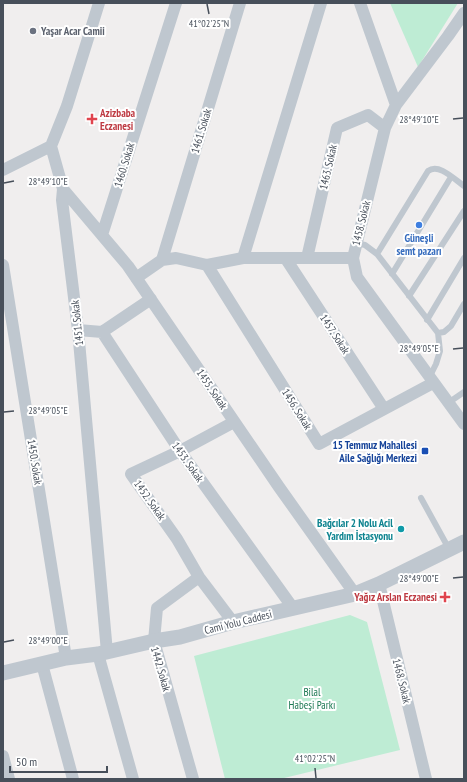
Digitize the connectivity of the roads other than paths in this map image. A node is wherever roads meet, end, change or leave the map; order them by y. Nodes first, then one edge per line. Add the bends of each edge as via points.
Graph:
1 (99, 3) edge
2 (176, 3) edge
3 (240, 3) edge
4 (321, 3) edge
5 (360, 3) edge
6 (464, 13) edge
7 (396, 105) junction
8 (385, 128) junction
9 (51, 146) junction
10 (3, 170) edge
11 (451, 177) junction
12 (464, 186) edge
13 (63, 189) junction
14 (464, 211) edge
15 (102, 235) junction
16 (356, 243) junction
17 (377, 254) junction
18 (243, 258) junction
19 (307, 258) junction
20 (353, 258) junction
21 (464, 258) edge
22 (286, 259) junction
23 (162, 260) junction
24 (3, 265) edge
25 (207, 265) junction
26 (392, 274) junction
27 (136, 278) junction
28 (409, 296) junction
29 (151, 299) junction
30 (464, 304) edge
31 (7, 313) edge
32 (427, 320) junction
33 (78, 330) junction
34 (102, 332) junction
35 (438, 333) junction
36 (431, 380) junction
37 (464, 392) edge
38 (448, 403) junction
39 (384, 408) junction
40 (234, 422) junction
41 (464, 424) edge
42 (180, 451) junction
43 (421, 498) dead end
44 (464, 542) edge
45 (449, 549) junction
46 (199, 577) junction
47 (378, 584) junction
48 (355, 594) junction
49 (293, 608) junction
50 (233, 622) junction
51 (154, 641) junction
52 (102, 653) junction
53 (66, 658) junction
54 (42, 664) junction
55 (3, 673) edge
56 (3, 756) edge
57 (9, 779) edge
58 (73, 779) edge
59 (132, 779) edge
60 (193, 779) edge
61 (426, 779) edge

1 - 9 street via 68,106
2 - 15 street, 1460. Sokak
3 - 23 street, 1461. Sokak
4 - 18 street
5 - 7 street
6 - 7 street, 1458. Sokak
7 - 8 street, 1458. Sokak
8 - 16 street, 1458. Sokak
8 - 19 street, 1463. Sokak via 368,116 337,128
9 - 10 street
9 - 13 street, 1451. Sokak
11 - 12 lane
11 - 17 lane via 438,168 428,171
11 - 26 lane
13 - 15 street, 1455. Sokak
13 - 33 street, 1451. Sokak via 62,200
14 - 28 lane
15 - 27 street, 1455. Sokak
16 - 17 lane via 365,245
16 - 20 street, 1458. Sokak
17 - 26 lane
18 - 22 street
18 - 25 street
19 - 20 street
19 - 22 street
20 - 36 street, 1458. Sokak via 357,277
21 - 32 lane
22 - 39 street, 1457. Sokak
23 - 25 street via 176,258
23 - 27 street
24 - 31 street, 1450. Sokak
25 - 39 street, 1456. Sokak via 319,444
26 - 28 lane
27 - 29 street, 1455. Sokak
28 - 32 lane
29 - 34 street
29 - 40 street, 1455. Sokak
30 - 35 lane via 450,326 444,332
31 - 53 street, 1450. Sokak
32 - 35 lane
33 - 34 street
33 - 52 street, 1451. Sokak
34 - 42 street, 1453. Sokak
35 - 36 lane via 440,351
36 - 38 street, 1458. Sokak
36 - 39 street, 1456. Sokak
37 - 38 lane
38 - 41 street, 1458. Sokak
40 - 42 street, 1452. Sokak
40 - 48 street, 1455. Sokak
42 - 46 street, 1452. Sokak via 131,474 177,539
42 - 49 street, 1453. Sokak
43 - 45 lane
44 - 45 street, Cami Yolu Caddesi
45 - 47 street, Cami Yolu Caddesi
46 - 50 street, 1452. Sokak
46 - 51 street, 1442. Sokak via 156,608
47 - 48 street, Cami Yolu Caddesi
47 - 61 street, 1468. Sokak
48 - 49 street, Cami Yolu Caddesi
49 - 50 street, Cami Yolu Caddesi
50 - 51 street, Cami Yolu Caddesi via 180,637
51 - 52 street, Cami Yolu Caddesi
51 - 60 street, 1442. Sokak
52 - 53 street, Cami Yolu Caddesi
52 - 59 street, 1451. Sokak
53 - 54 street, Cami Yolu Caddesi
54 - 55 street, Cami Yolu Caddesi
54 - 58 street
56 - 57 street

